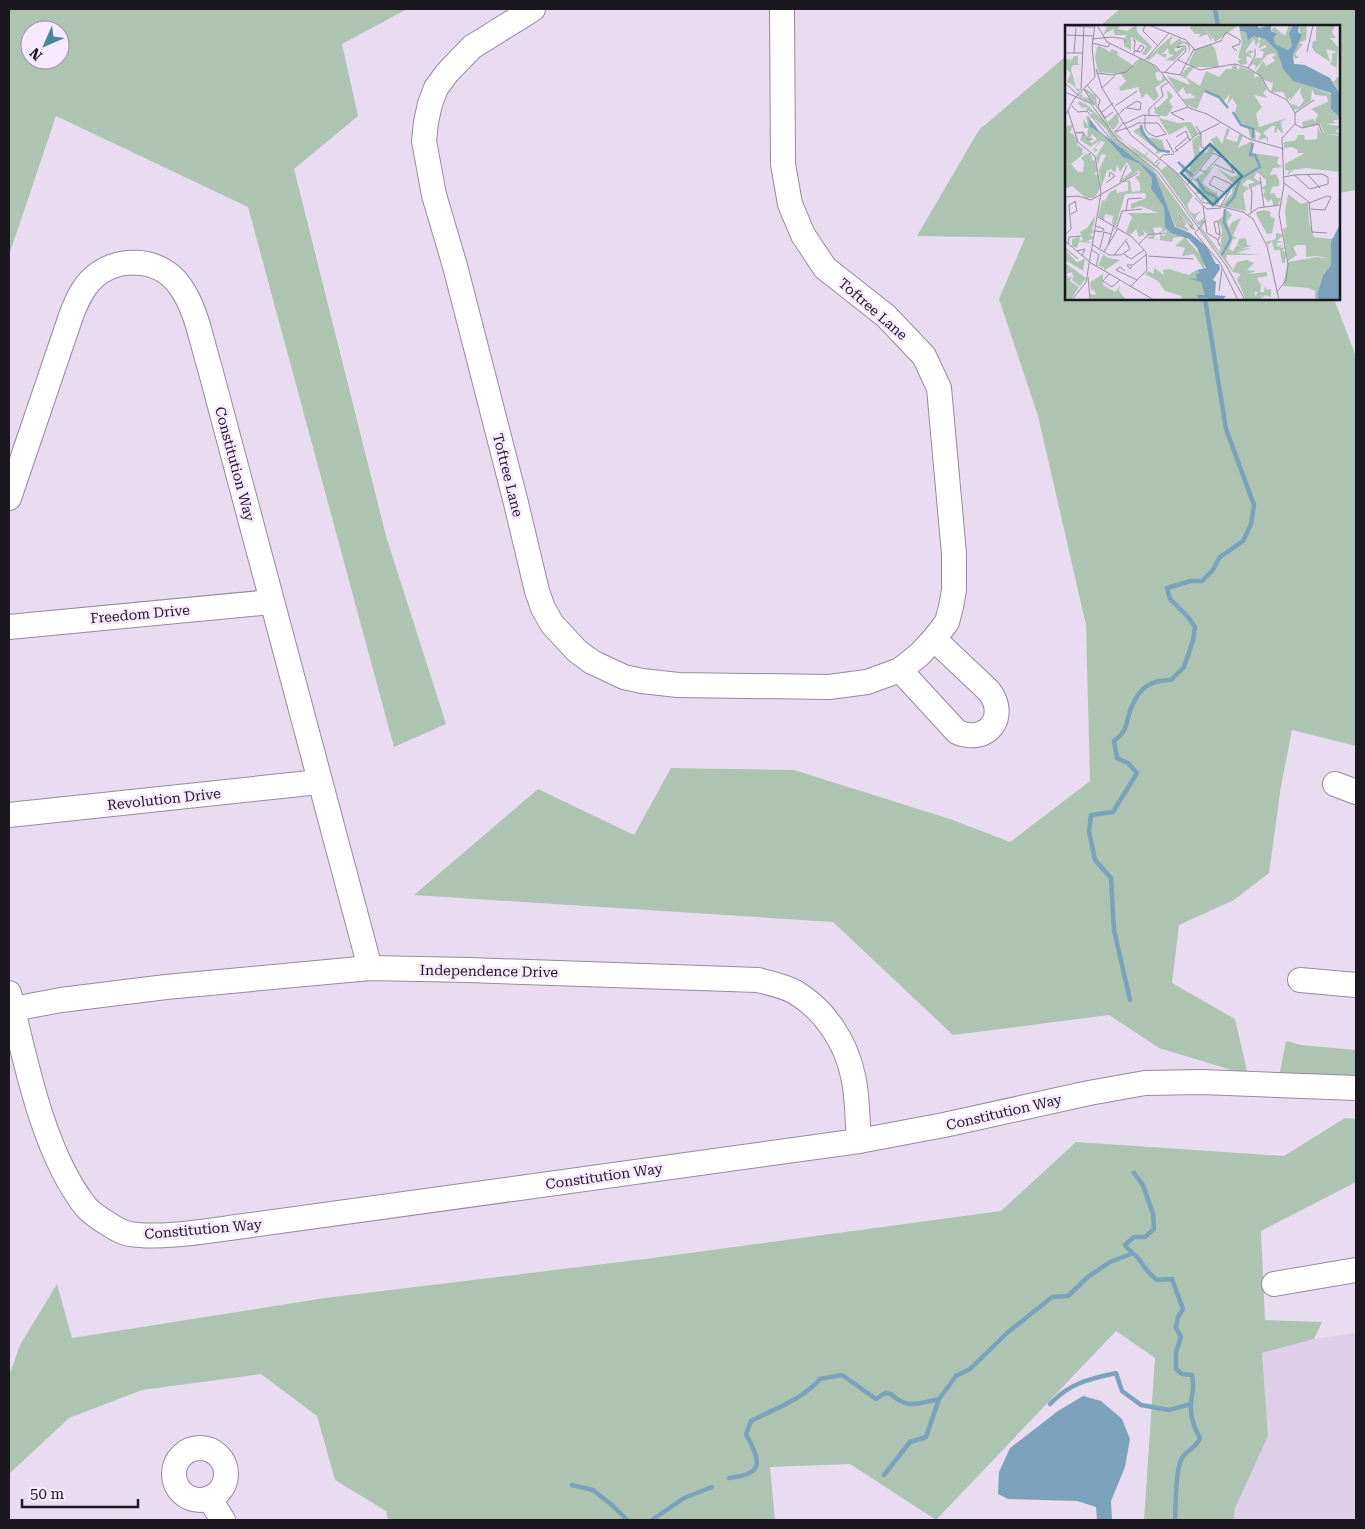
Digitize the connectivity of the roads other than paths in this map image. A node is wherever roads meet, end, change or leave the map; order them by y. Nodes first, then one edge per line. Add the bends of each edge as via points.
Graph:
1 (533, 9) edge
2 (782, 9) edge
3 (9, 498) edge
4 (271, 602) junction
5 (9, 627) edge
6 (934, 639) junction
7 (900, 670) junction
8 (319, 782) junction
9 (9, 815) edge
10 (370, 968) junction
11 (1300, 980) dead end
12 (1356, 985) edge
13 (11, 1001) edge
14 (1356, 1088) edge
15 (859, 1141) junction
16 (1356, 1270) edge
17 (1274, 1284) dead end
18 (209, 1498) dead end
19 (223, 1520) edge

1 - 7 street, Toftree Lane via 472,48 446,73 430,104 424,141 434,195 537,591 548,616 564,638 592,662 624,677 642,681 678,685 829,687 867,682
2 - 6 street, Toftree Lane via 783,164 790,204 804,235 825,268 886,316 924,356 939,388 954,554 954,590 947,622
3 - 4 street, Constitution Way via 80,295 105,269 122,263 140,262 157,267 179,284 190,301
4 - 5 street, Freedom Drive
4 - 8 street, Constitution Way
6 - 7 street, Toftree Lane
6 - 7 street via 994,698 997,714 989,729 974,736 957,732
8 - 9 street, Revolution Drive
8 - 10 street, Constitution Way
10 - 13 street, Independence Drive via 61,1000
10 - 15 street, Independence Drive via 728,978 777,985 810,1002 837,1034 854,1076
11 - 12 street
13 - 15 street, Constitution Way via 35,1094 66,1178 86,1208 129,1234 147,1236 237,1227
14 - 15 street, Constitution Way via 1145,1083
16 - 17 street
18 - 19 street

